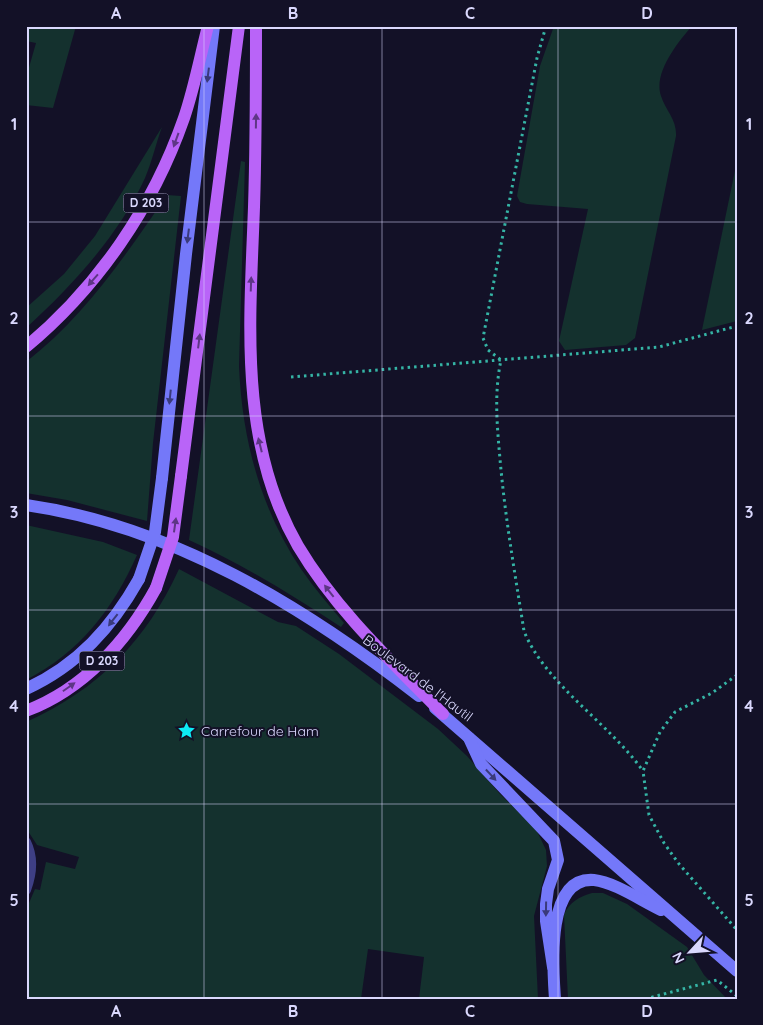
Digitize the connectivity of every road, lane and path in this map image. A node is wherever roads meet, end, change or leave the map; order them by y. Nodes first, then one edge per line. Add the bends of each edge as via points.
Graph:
1 (208, 26) edge
2 (214, 26) edge
3 (239, 26) edge
4 (256, 26) edge
5 (546, 26) edge
6 (737, 326) edge
7 (26, 347) edge
8 (501, 360) junction
9 (291, 377) dead end
10 (26, 505) edge
11 (737, 675) edge
12 (26, 689) edge
13 (26, 711) edge
14 (443, 714) junction
15 (467, 733) junction
16 (643, 771) junction
17 (26, 842) edge
18 (26, 890) edge
19 (674, 917) junction
20 (737, 930) edge
21 (553, 968) junction
22 (737, 970) edge
23 (737, 996) edge
24 (554, 999) edge
25 (645, 999) edge

1 -> 7 main road, D 203 via 185,116 156,184 100,272
2 -> 12 main road, D 203, bridge via 154,532 139,579 118,615 93,644 64,668
13 -> 3 main road, D 203, bridge via 52,698 106,658 128,634 156,588 173,537
14 -> 4 main road via 359,629 315,573 281,510 259,441 250,383 249,346
5 - 8 path via 483,338 488,350
6 - 8 path via 659,347
8 - 9 path
8 - 16 path via 496,412 502,481 524,631 533,652 630,753
10 - 14 main road, Boulevard de l'Hautil via 98,519 208,560 311,621
11 - 16 path via 712,693 675,712 660,732
14 - 15 main road, Boulevard de l'Hautil
15 - 19 main road, Boulevard de l'Hautil
15 -> 21 main road via 481,764 554,841 558,860 546,904
16 - 20 path via 649,815 664,843
17 - 18 lane via 32,868
19 - 21 main road via 606,883 581,882 570,888 556,916
19 - 22 main road, Boulevard de l'Hautil
21 - 24 main road
23 - 25 path via 718,980

